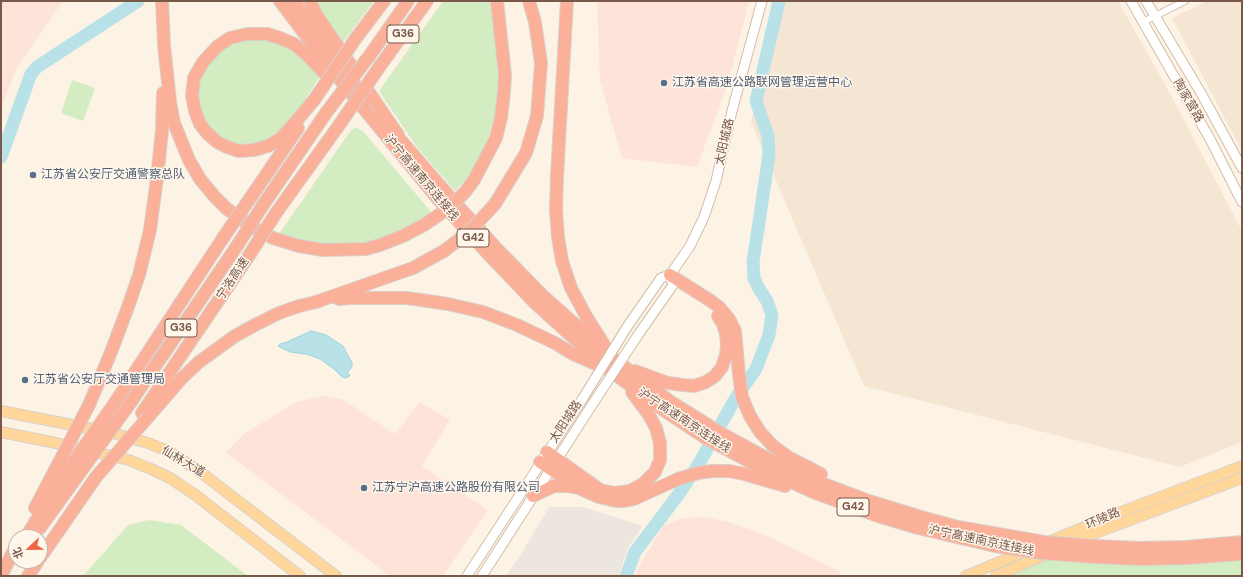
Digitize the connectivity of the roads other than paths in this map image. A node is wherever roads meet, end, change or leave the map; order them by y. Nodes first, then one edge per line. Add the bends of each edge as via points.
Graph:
1 (162, 1) edge
2 (280, 1) edge
3 (294, 1) edge
4 (310, 1) edge
5 (408, 1) edge
6 (427, 1) edge
7 (497, 1) edge
8 (529, 1) edge
9 (567, 1) edge
10 (762, 1) edge
11 (1131, 1) edge
12 (1146, 1) edge
13 (1185, 1) edge
14 (382, 3) edge
15 (1155, 16) junction
16 (1143, 22) junction
17 (164, 46) junction
18 (314, 100) junction
19 (408, 149) junction
20 (1242, 168) edge
21 (438, 199) junction
22 (1242, 202) edge
23 (668, 279) junction
24 (316, 302) junction
25 (614, 365) junction
26 (624, 381) junction
27 (1, 411) edge
28 (146, 414) junction
29 (1, 432) edge
30 (707, 432) junction
31 (722, 440) junction
32 (552, 455) junction
33 (540, 462) junction
34 (1242, 466) edge
35 (551, 469) junction
36 (73, 472) junction
37 (1242, 478) edge
38 (581, 489) junction
39 (533, 496) junction
40 (878, 516) junction
41 (921, 517) junction
42 (25, 529) edge
43 (32, 529) edge
44 (39, 529) edge
45 (996, 540) junction
46 (1242, 542) edge
47 (48, 546) edge
48 (1095, 552) junction
49 (1242, 554) edge
50 (8, 566) edge
51 (4, 576) edge
52 (300, 576) edge
53 (336, 576) edge
54 (467, 576) edge
55 (482, 576) edge
56 (966, 576) edge
57 (996, 576) edge

1 - 17 highway
2 - 21 highway, 沪宁高速南京连接线 / G42 via 328,65
3 - 19 highway, 沪宁高速南京连接线 / G42 via 344,71
4 - 19 highway via 317,16
5 - 36 highway, 宁洛高速 / G36, bridge via 263,205 126,409
6 - 28 highway, 宁洛高速 / G36, bridge via 276,213
7 - 17 highway, bridge via 505,75 501,118 496,138 474,180 449,208 424,226 366,249 323,250 273,238 252,227 214,196 189,160 174,123
8 - 24 highway, bridge via 541,63 537,116 526,153 495,204 470,231 444,251 413,268
9 - 25 highway via 557,176 558,237 562,261 571,288
10 - 23 street, 太阳城路 via 716,181 704,217 690,246
11 - 16 street, 陶家营路
12 - 15 street, 陶家营路
13 - 15 street
14 - 18 highway, bridge
15 - 16 street
15 - 20 street, 陶家营路
16 - 22 street, 陶家营路 via 1210,139
17 - 42 highway, bridge via 158,178 150,230 138,275 111,352 89,404
18 - 21 highway via 280,138 268,146 239,151 217,142 207,133 200,124 192,96 194,78 202,62 230,38 247,34 267,34 280,38 294,44 319,67 407,170
18 - 36 highway, bridge via 293,136 112,407
19 - 25 highway, 沪宁高速南京连接线 / G42 via 514,267
21 - 25 highway, 沪宁高速南京连接线 / G42 via 535,303
23 - 25 highway via 716,314 723,324 727,346 722,367 715,376 694,386 668,383
23 - 32 street, 太阳城路, bridge via 638,335 592,405
23 - 32 street, 太阳城路, bridge via 627,327 583,398
23 - 41 highway via 711,301 729,319 735,331 742,397 750,416 772,445 788,457 853,490
24 - 25 highway via 351,298 406,298 448,304 483,312 517,325 573,354
24 - 28 highway via 280,313 235,336 199,362
25 - 26 highway, 沪宁高速南京连接线 / G42
25 - 30 highway, 沪宁高速南京连接线 / G42 via 671,402
26 - 30 highway, 沪宁高速南京连接线 / G42 via 665,411
26 - 32 highway via 649,415 660,443 660,460 654,472 643,484 630,491 615,493 600,490
27 - 53 main road, 仙林大道 via 113,434 170,452 205,475
28 - 47 highway, 宁洛高速 / G36, bridge via 96,477
29 - 52 main road, 仙林大道 via 129,460 170,478
30 - 31 highway, 沪宁高速南京连接线 / G42
31 - 40 highway, 沪宁高速南京连接线 / G42 via 765,470 813,492
31 - 41 highway, 沪宁高速南京连接线 / G42 via 816,481 868,501
32 - 33 street, 太阳城路
32 - 35 street, 太阳城路
33 - 35 highway
33 - 54 street, 太阳城路
34 - 56 main road, 环陵路 via 1121,512
35 - 38 highway
35 - 39 street, 太阳城路
36 - 43 highway
36 - 44 highway, 宁洛高速 / G36
37 - 57 main road, 环陵路 via 1093,534
38 - 39 highway via 554,486
38 - 40 highway via 607,500 624,501 698,473 729,471
39 - 55 street, 太阳城路
40 - 45 highway, 沪宁高速南京连接线 / G42 via 918,528
41 - 45 highway, 沪宁高速南京连接线 / G42
45 - 48 highway, 沪宁高速南京连接线 / G42, bridge via 1041,554
46 - 48 highway, 沪宁高速南京连接线 / G42
48 - 49 highway, 沪宁高速南京连接线 / G42 via 1141,559
50 - 51 highway

